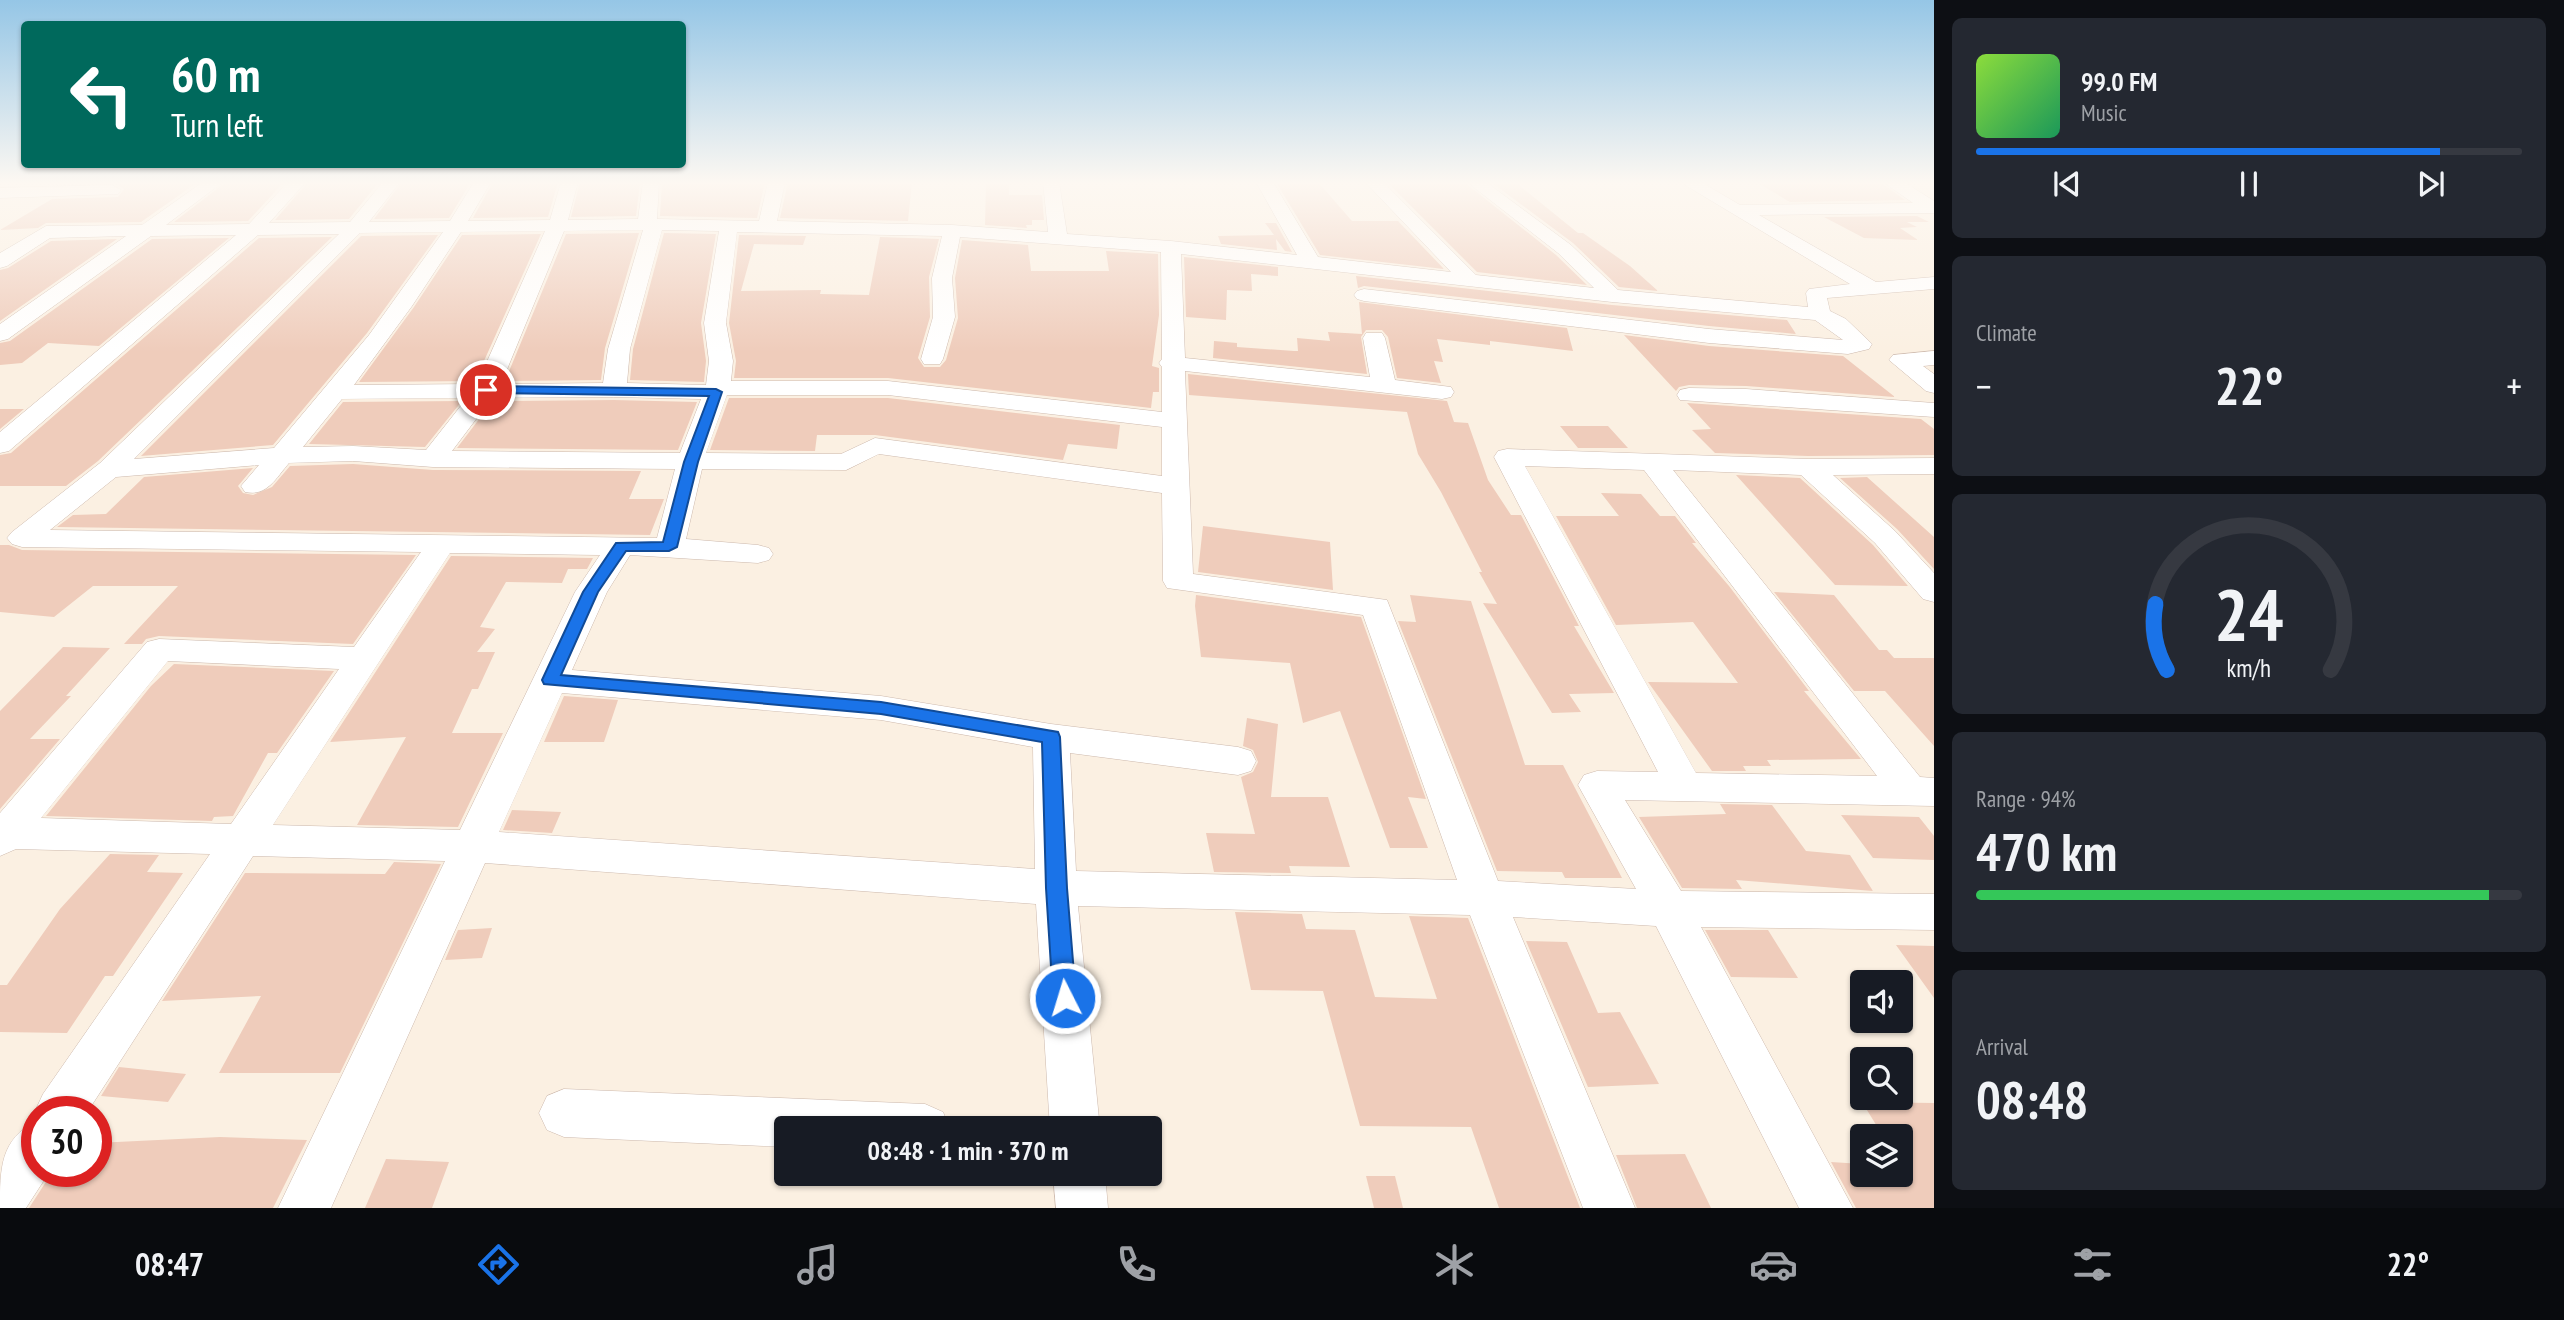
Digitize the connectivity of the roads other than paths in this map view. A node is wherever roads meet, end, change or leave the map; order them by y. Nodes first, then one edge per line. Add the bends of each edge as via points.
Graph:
1 (36, 238) edge
2 (137, 238) edge
3 (243, 238) edge
4 (344, 238) edge
5 (448, 238) edge
6 (551, 238) edge
7 (647, 238) edge
8 (727, 238) edge
9 (950, 238) edge
10 (1063, 238) edge
11 (1297, 238) edge
12 (1428, 238) edge
13 (1548, 238) edge
14 (1786, 238) edge
15 (1171, 247) junction
16 (0, 262) edge
17 (1311, 262) junction
18 (1469, 280) junction
19 (1934, 283) edge
20 (1872, 288) junction
21 (1364, 295) dead end
22 (1612, 296) junction
23 (1820, 314) junction
24 (0, 334) edge
25 (1374, 338) dead end
26 (1934, 358) edge
27 (932, 359) dead end
28 (1171, 363) junction
29 (1384, 386) junction
30 (1934, 386) edge
31 (486, 390) junction
32 (614, 390) junction
33 (717, 390) junction
34 (334, 392) junction
35 (1442, 392) dead end
36 (1689, 395) dead end
37 (1934, 411) edge
38 (1173, 421) junction
39 (0, 445) edge
40 (280, 457) junction
41 (433, 459) junction
42 (691, 462) junction
43 (1652, 462) junction
44 (1934, 466) edge
45 (1808, 467) junction
46 (109, 469) junction
47 (254, 486) dead end
48 (1175, 486) junction
49 (11, 540) edge
50 (442, 543) junction
51 (621, 546) junction
52 (669, 547) junction
53 (758, 554) dead end
54 (1934, 592) edge
55 (363, 659) junction
56 (551, 680) junction
57 (1051, 737) junction
58 (1238, 761) dead end
59 (1684, 785) junction
60 (1921, 791) edge
61 (3, 836) edge
62 (242, 840) junction
63 (474, 846) junction
64 (1056, 888) junction
65 (1484, 898) junction
66 (1669, 909) junction
67 (1934, 912) edge
68 (70, 1096) edge
69 (564, 1113) dead end
70 (1074, 1116) edge
71 (774, 1122) edge
72 (21, 1170) edge
73 (1080, 1186) edge
74 (0, 1201) edge
75 (304, 1208) edge
76 (1082, 1208) edge
77 (1609, 1208) edge
78 (1827, 1208) edge

1 - 16 street
2 - 24 street
3 - 39 street
4 - 46 street
5 - 34 street
6 - 31 street
7 - 32 street
8 - 33 street via 715,323 721,361
9 - 27 street via 942,278 944,317
10 - 15 street
11 - 17 street
12 - 18 street
13 - 22 street
14 - 20 street
15 - 17 street
15 - 28 street
17 - 18 street
18 - 22 street
19 - 20 street
20 - 23 street via 1816,293
21 - 23 street via 1758,341 1861,344
22 - 23 street
25 - 29 street
26 - 30 street via 1901,360
28 - 29 street
28 - 38 street
29 - 35 street
31 - 32 street
31 - 34 street
31 - 41 street
32 - 33 street
33 - 38 street via 888,388
33 - 42 street
34 - 40 street
36 - 37 street
38 - 48 street
40 - 41 street via 402,455
40 - 46 street
40 - 47 street
41 - 42 street
42 - 48 street via 846,462 875,446
42 - 52 street
43 - 45 street
43 - 59 street via 1507,457
43 - 60 street
44 - 45 street
45 - 54 street via 1885,537
46 - 49 street
48 - 65 street via 1178,581 1376,607
49 - 50 street
50 - 51 street
50 - 55 street
51 - 52 street
51 - 56 street via 590,592
52 - 53 street
55 - 61 street via 159,650
55 - 62 street
56 - 57 street via 881,708
56 - 63 street
57 - 58 street
57 - 64 street
59 - 60 street
59 - 66 street via 1597,785
61 - 62 street
62 - 63 street
62 - 68 street
63 - 64 street
63 - 75 street
64 - 65 street
64 - 70 street
65 - 66 street
65 - 77 street
66 - 67 street
66 - 78 street
69 - 71 street
72 - 74 street
73 - 76 street

